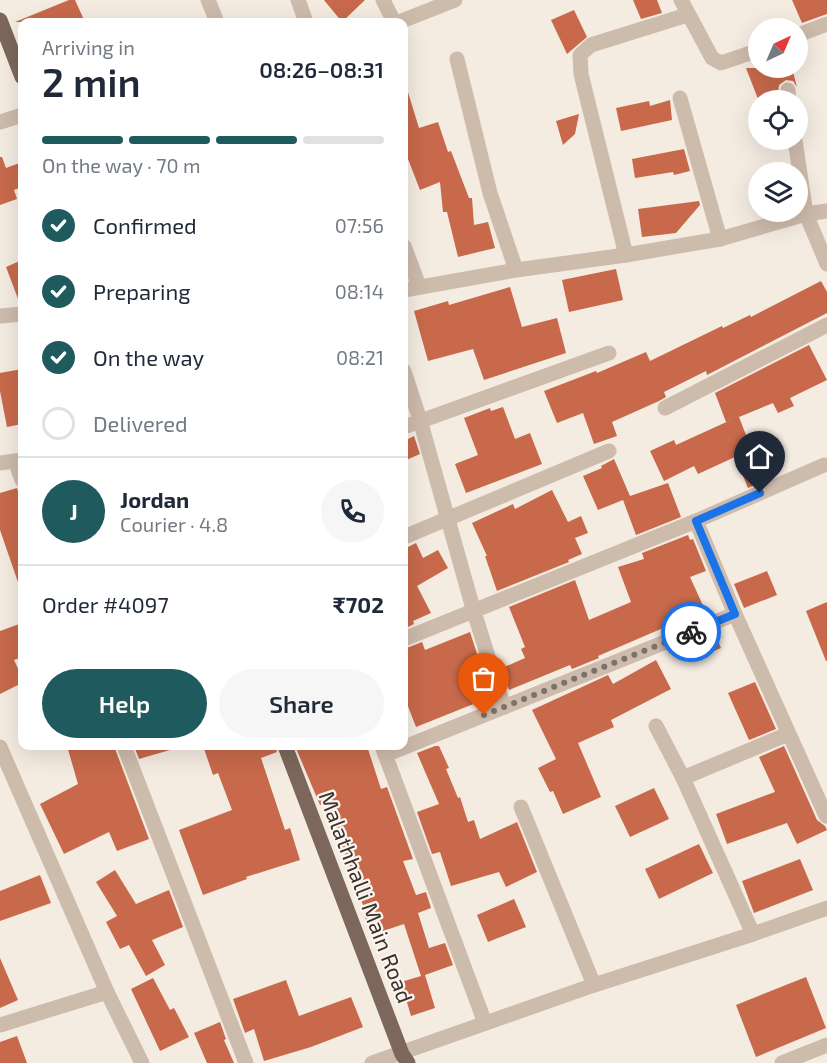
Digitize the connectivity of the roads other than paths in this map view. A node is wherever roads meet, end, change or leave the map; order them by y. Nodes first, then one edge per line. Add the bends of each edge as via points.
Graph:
1 (208, 0) edge
2 (298, 0) edge
3 (383, 0) edge
4 (455, 0) edge
5 (681, 0) edge
6 (687, 15) junction
7 (215, 18) edge
8 (305, 18) edge
9 (391, 18) edge
10 (408, 18) edge
11 (0, 20) edge
12 (827, 24) edge
13 (808, 31) edge
14 (748, 54) edge
15 (457, 59) dead end
16 (18, 67) edge
17 (680, 98) dead end
18 (18, 116) edge
19 (0, 122) edge
20 (827, 211) edge
21 (808, 213) edge
22 (808, 218) edge
23 (776, 222) edge
24 (720, 239) junction
25 (626, 255) junction
26 (408, 257) edge
27 (827, 264) edge
28 (516, 270) junction
29 (419, 286) junction
30 (408, 289) edge
31 (18, 314) edge
32 (0, 316) edge
33 (827, 325) edge
34 (609, 353) dead end
35 (408, 383) edge
36 (665, 408) dead end
37 (420, 420) junction
38 (408, 425) edge
39 (609, 451) dead end
40 (824, 465) dead end
41 (447, 519) junction
42 (696, 521) junction
43 (408, 535) edge
44 (474, 612) junction
45 (735, 614) junction
46 (408, 637) edge
47 (504, 707) junction
48 (656, 726) dead end
49 (788, 734) junction
50 (408, 741) edge
51 (0, 747) edge
52 (126, 750) edge
53 (287, 750) edge
54 (384, 750) edge
55 (683, 778) junction
56 (521, 807) dead end
57 (826, 816) edge
58 (827, 908) edge
59 (753, 934) junction
60 (594, 985) junction
61 (107, 992) junction
62 (485, 1023) junction
63 (0, 1025) edge
64 (827, 1045) edge
65 (404, 1060) edge
66 (142, 1063) edge
67 (246, 1063) edge
68 (372, 1063) edge
69 (782, 1063) edge

1 - 7 street
2 - 8 street
3 - 9 street
4 - 10 street
5 - 6 street
6 - 14 street via 712,58 722,63
6 - 25 street via 591,45 580,55 581,74
11 - 16 main road
12 - 13 street
15 - 28 street via 490,194
17 - 24 street
18 - 19 street
20 - 21 street
22 - 27 street
23 - 24 street
24 - 25 street
25 - 28 street
26 - 29 street
28 - 29 street
29 - 30 street
31 - 32 street
33 - 36 street
34 - 37 street
35 - 37 street
37 - 38 street
37 - 41 street
39 - 41 street
40 - 42 street
41 - 43 street
41 - 44 street
42 - 44 street
42 - 45 street
44 - 46 street
44 - 47 street
45 - 47 street
45 - 49 street
47 - 50 street
48 - 55 street
49 - 55 street
49 - 57 street
51 - 61 street
52 - 67 street
53 - 65 main road, Malathhalli Main Road
54 - 62 street
55 - 59 street
56 - 60 street
58 - 59 street
59 - 60 street
60 - 62 street
61 - 63 street
61 - 66 street
62 - 65 street
64 - 69 street
65 - 68 street

